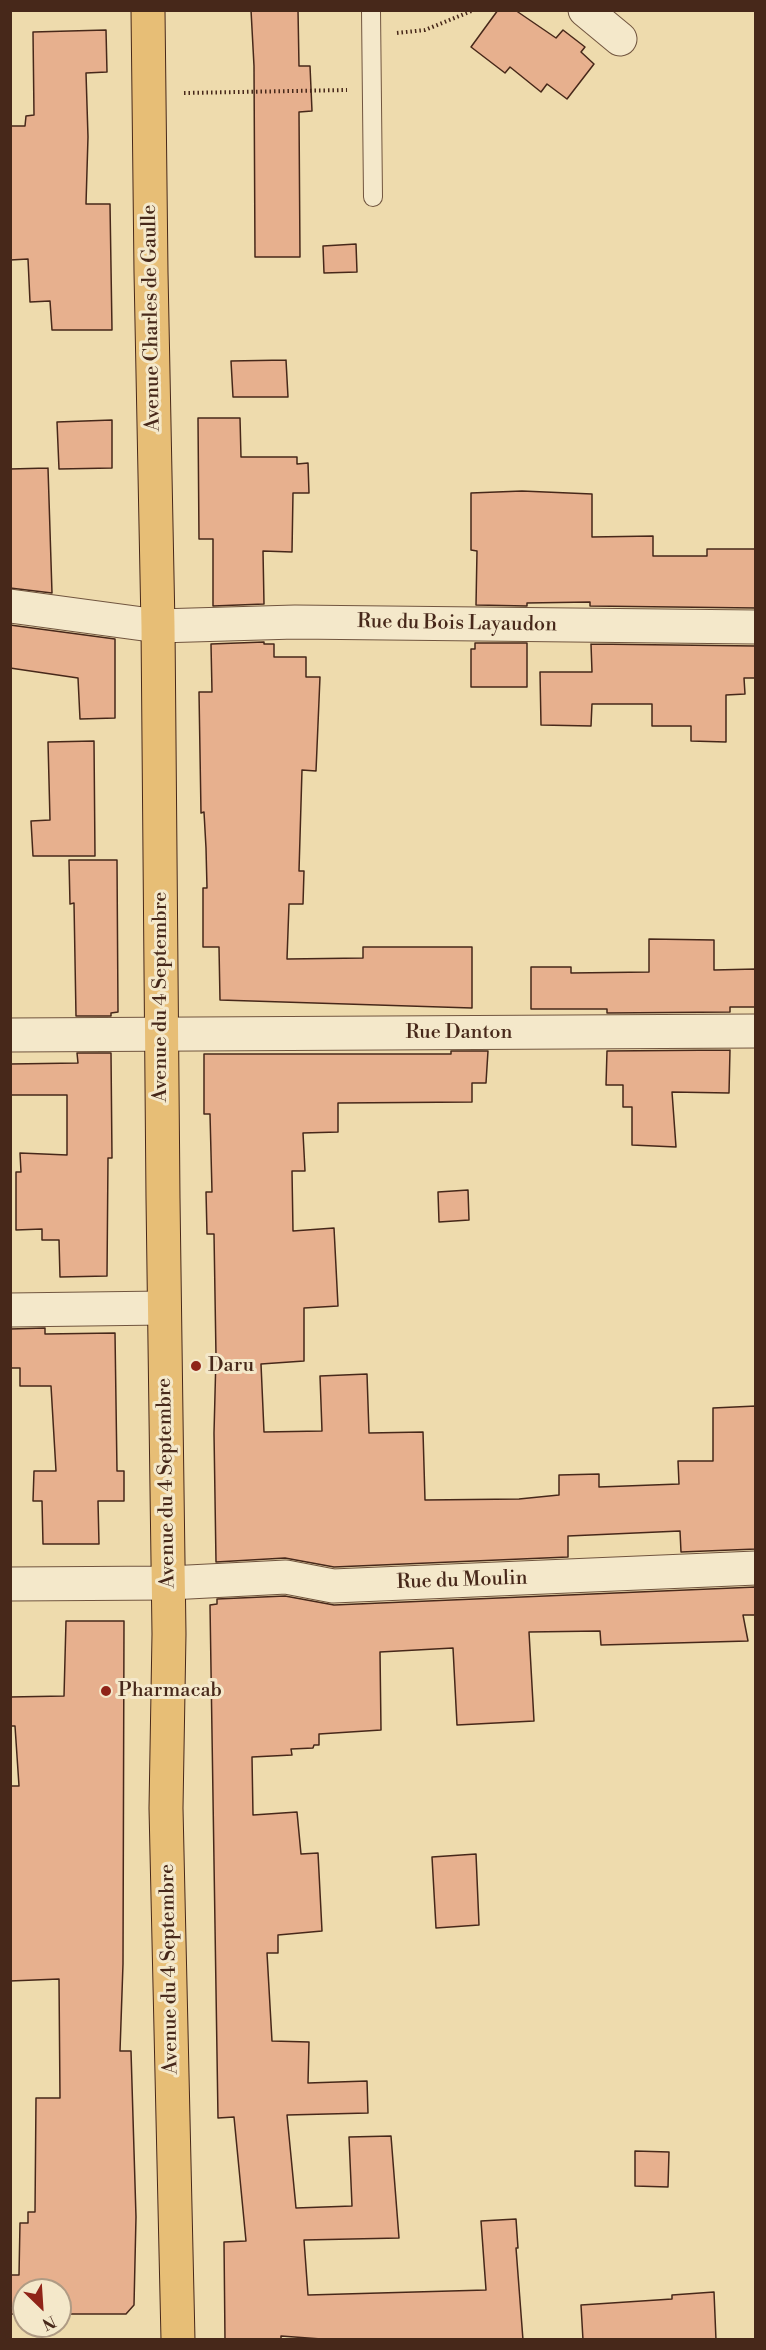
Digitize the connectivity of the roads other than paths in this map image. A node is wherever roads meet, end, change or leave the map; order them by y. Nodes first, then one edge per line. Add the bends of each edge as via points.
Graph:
1 (148, 10) edge
2 (371, 10) edge
3 (585, 10) edge
4 (620, 39) dead end
5 (373, 197) dead end
6 (10, 606) edge
7 (158, 626) junction
8 (756, 627) edge
9 (756, 1031) edge
10 (162, 1034) junction
11 (10, 1035) edge
12 (164, 1308) junction
13 (10, 1310) edge
14 (756, 1568) edge
15 (169, 1583) junction
16 (10, 1584) edge
17 (178, 2340) edge

1 - 7 main road, Avenue Charles de Gaulle
2 - 5 lane
3 - 4 street
6 - 7 street, Rue du Bois Layaudon
7 - 8 street, Rue du Bois Layaudon via 295,622
7 - 10 main road, Avenue du 4 Septembre
9 - 10 street, Rue Danton
10 - 11 street, Rue Danton
10 - 12 main road, Avenue du 4 Septembre
12 - 13 street
12 - 15 main road, Avenue du 4 Septembre
14 - 15 street, Rue du Moulin via 333,1586 286,1577
15 - 16 street, Rue du Moulin
15 - 17 main road, Avenue du 4 Septembre via 166,1808

